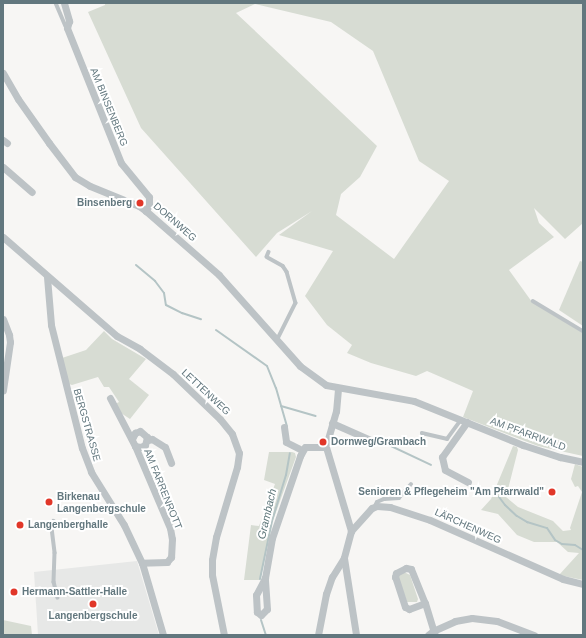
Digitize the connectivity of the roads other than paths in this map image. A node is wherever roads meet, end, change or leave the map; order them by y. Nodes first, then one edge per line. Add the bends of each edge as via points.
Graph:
1 (56, 3) edge
2 (64, 3) edge
3 (67, 28) junction
4 (3, 73) edge
5 (3, 167) edge
6 (32, 192) dead end
7 (146, 211) junction
8 (3, 237) edge
9 (269, 252) dead end
10 (47, 277) junction
11 (533, 301) dead end
12 (3, 319) edge
13 (583, 331) edge
14 (278, 339) junction
15 (338, 389) junction
16 (3, 390) edge
17 (110, 398) dead end
18 (464, 421) junction
19 (332, 424) junction
20 (284, 427) dead end
21 (422, 433) dead end
22 (148, 440) junction
23 (373, 441) dead end
24 (133, 442) junction
25 (326, 447) junction
26 (302, 450) junction
27 (583, 462) edge
28 (171, 463) dead end
29 (468, 482) dead end
30 (411, 484) dead end
31 (375, 507) junction
32 (54, 521) dead end
33 (351, 531) junction
34 (344, 558) junction
35 (142, 563) junction
36 (265, 578) dead end
37 (583, 584) edge
38 (58, 598) dead end
39 (425, 603) junction
40 (432, 634) edge
41 (163, 635) edge
42 (224, 635) edge
43 (318, 635) edge
44 (356, 635) edge
45 (534, 635) edge

1 - 3 lane
2 - 3 street, AM BINSENBERG
3 - 7 street, AM BINSENBERG via 121,163 149,197
4 - 7 street, DORNWEG via 40,130 75,177
5 - 6 street
7 - 14 street, DORNWEG via 219,275
8 - 10 street, LETTENWEG
9 - 14 lane via 267,257 287,272 296,303
10 - 35 street, BERGSTRASSE via 54,338 82,448 91,472 124,525
10 - 42 street, LETTENWEG via 60,285 117,336 140,349 172,374 226,425 235,440 239,453 237,468 216,537 212,560 214,588
11 - 13 lane
12 - 16 street via 10,342
14 - 15 street, DORNWEG via 300,366 326,385
15 - 18 street, AM PFARRWALD via 405,398
15 - 19 street
17 - 24 street, AM FARRENROTT
18 - 21 lane via 447,439
18 - 27 street, AM PFARRWALD via 553,455
18 - 29 street via 442,457 445,470
19 - 23 street
19 - 25 street
20 - 26 street via 286,442
22 - 24 street, AM FARRENROTT via 143,446
22 - 24 street, AM FARRENROTT via 146,434 140,431 134,433
22 - 28 street, AM FARRENROTT via 152,439 166,446
24 - 35 street, AM FARRENROTT via 170,528 172,539 171,557 167,562
25 - 26 street via 309,446
25 - 33 street
26 - 36 street via 276,522
30 - 31 lane via 399,498 384,499 377,502
31 - 33 street
31 - 37 street, LÄRCHENWEG via 395,508 430,520 541,571
32 - 38 lane via 54,582
33 - 34 street
34 - 43 street via 332,577 326,594
34 - 44 street
35 - 41 street, BERGSTRASSE
39 - 39 street via 409,568 396,573 405,607 409,609
39 - 40 street
40 - 45 street via 455,621 472,618 487,619

